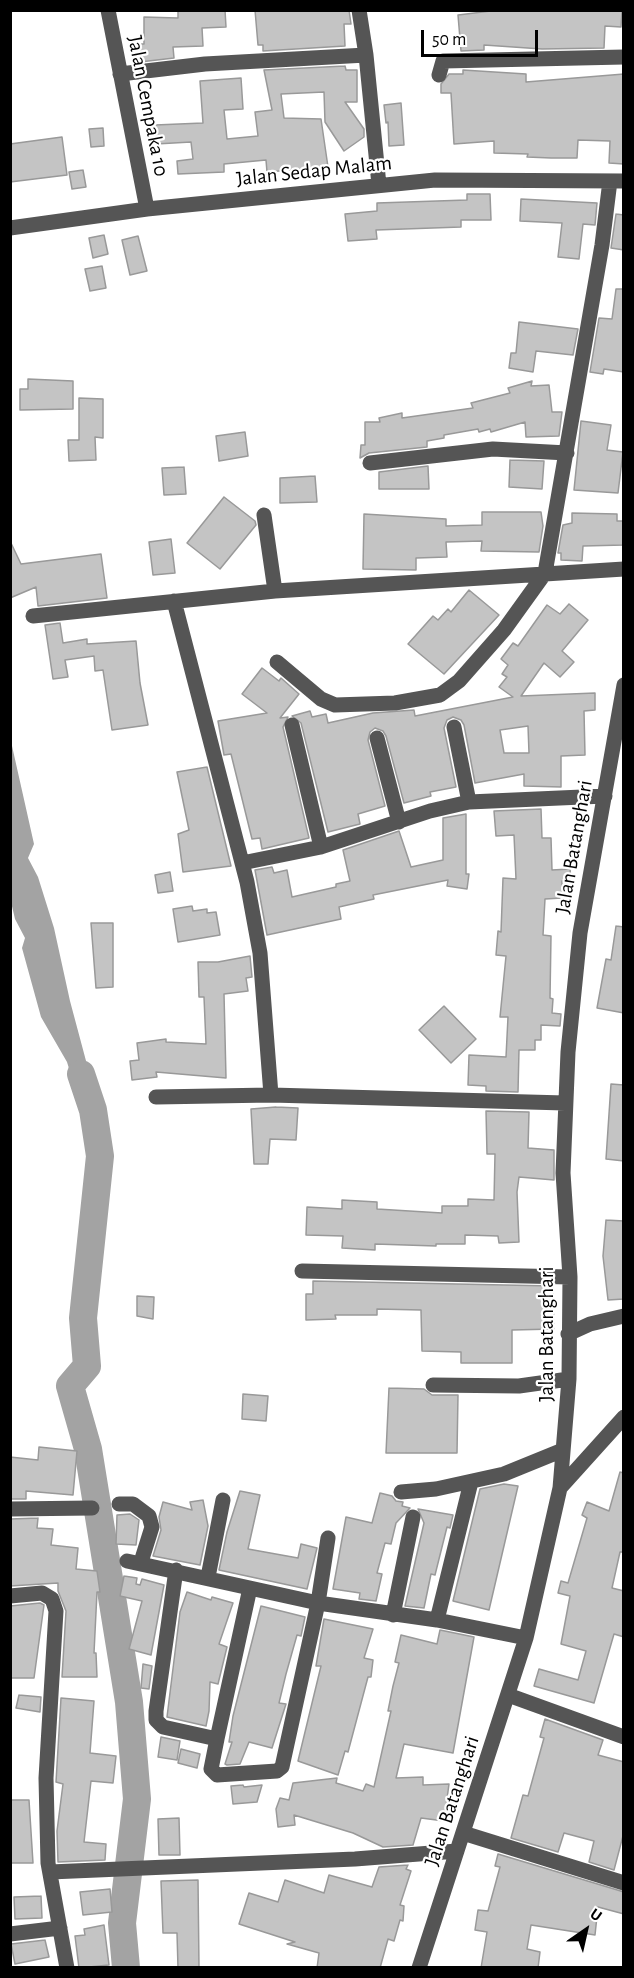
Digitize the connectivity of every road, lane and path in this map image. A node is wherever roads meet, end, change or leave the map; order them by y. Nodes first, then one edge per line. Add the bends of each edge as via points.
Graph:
1 (108, 10) edge
2 (358, 10) edge
3 (366, 55) junction
4 (624, 57) edge
5 (120, 74) junction
6 (439, 75) dead end
7 (617, 181) edge
8 (379, 185) junction
9 (147, 209) junction
10 (10, 228) edge
11 (567, 453) junction
12 (370, 464) dead end
13 (264, 515) dead end
14 (624, 569) edge
15 (545, 573) junction
16 (275, 591) junction
17 (174, 601) junction
18 (33, 616) dead end
19 (277, 662) dead end
20 (624, 685) edge
21 (292, 725) dead end
22 (454, 727) dead end
23 (377, 738) dead end
24 (605, 796) junction
25 (469, 802) junction
26 (399, 822) junction
27 (321, 847) junction
28 (242, 863) junction
29 (271, 1095) junction
30 (156, 1097) dead end
31 (565, 1103) junction
32 (302, 1271) dead end
33 (570, 1277) junction
34 (624, 1316) edge
35 (568, 1334) junction
36 (569, 1379) junction
37 (433, 1384) dead end
38 (620, 1427) edge
39 (563, 1450) junction
40 (471, 1482) junction
41 (560, 1488) junction
42 (401, 1492) dead end
43 (223, 1500) dead end
44 (119, 1503) dead end
45 (10, 1509) edge
46 (92, 1509) dead end
47 (413, 1517) dead end
48 (328, 1538) dead end
49 (176, 1570) junction
50 (208, 1577) junction
51 (250, 1588) junction
52 (10, 1596) edge
53 (318, 1603) junction
54 (393, 1615) junction
55 (437, 1620) junction
56 (526, 1638) junction
57 (508, 1695) junction
58 (624, 1737) edge
59 (218, 1739) junction
60 (463, 1833) junction
61 (457, 1851) junction
62 (50, 1872) junction
63 (624, 1883) edge
64 (60, 1928) junction
65 (10, 1934) edge
66 (67, 1968) edge
67 (419, 1968) edge

1 - 5 street, Jalan Cempaka 10
2 - 3 street
3 - 5 street via 205,64
3 - 8 street
4 - 6 street via 443,61
5 - 9 street, Jalan Cempaka 10
7 - 8 street, Jalan Sedap Malam via 435,180
7 - 11 street via 602,244
8 - 9 street, Jalan Sedap Malam
9 - 10 street, Jalan Sedap Malam
11 - 12 street via 467,451
11 - 15 street
13 - 16 street
14 - 15 street
15 - 16 street
15 - 19 street via 504,630 459,681 440,695 395,703 335,705 321,699
16 - 17 street
17 - 18 street
17 - 28 street
20 - 24 street, Jalan Batanghari
21 - 27 street
22 - 25 street
23 - 26 street
24 - 25 street
24 - 31 street, Jalan Batanghari via 580,933
25 - 26 street
26 - 27 street
27 - 28 street
28 - 29 street via 260,953
29 - 30 street
29 - 31 street
31 - 33 street, Jalan Batanghari via 563,1185
32 - 33 street
33 - 35 street, Jalan Batanghari
34 - 35 street
35 - 36 street, Jalan Batanghari
36 - 37 street via 519,1386
36 - 39 street, Jalan Batanghari
38 - 41 street
39 - 40 street via 504,1474
39 - 41 street, Jalan Batanghari
40 - 42 street
40 - 55 street
41 - 56 street, Jalan Batanghari
43 - 50 street
44 - 49 street via 133,1504 149,1516 152,1527 134,1561
45 - 46 street
47 - 54 street
48 - 53 street
49 - 50 street
49 - 59 street via 156,1720 163,1727
50 - 51 street
51 - 53 street
51 - 59 street
52 - 62 street via 42,1593 52,1599 56,1611 46,1778
53 - 54 street
53 - 59 street via 282,1767 278,1771 217,1775 211,1769
54 - 55 street
55 - 56 street
56 - 57 street, Jalan Batanghari
57 - 58 street
57 - 60 street, Jalan Batanghari
60 - 61 street, Jalan Batanghari
60 - 63 street
61 - 62 street
61 - 67 street, Jalan Batanghari
62 - 64 street
64 - 65 street
64 - 66 street

